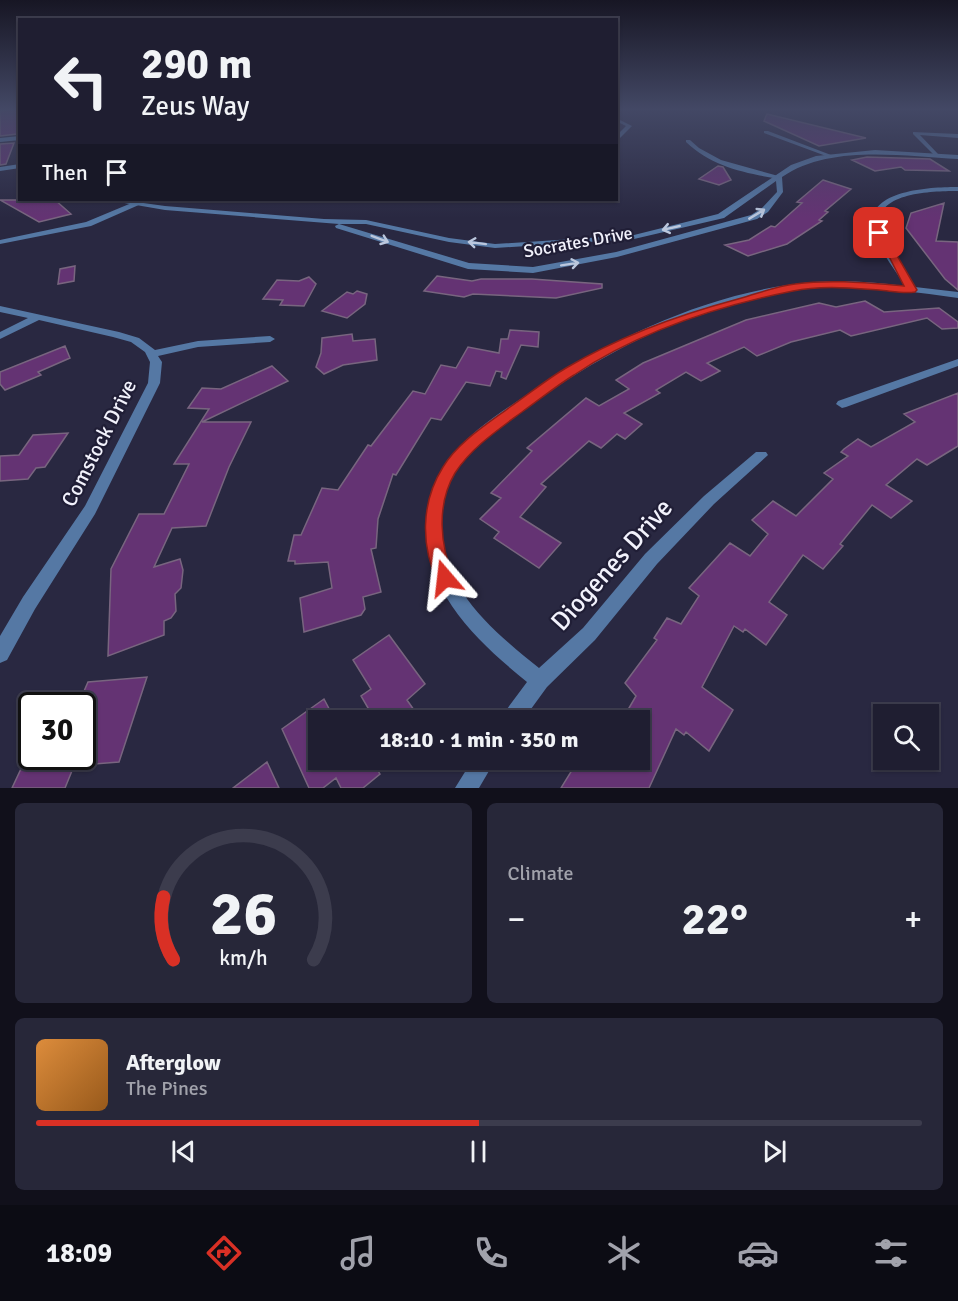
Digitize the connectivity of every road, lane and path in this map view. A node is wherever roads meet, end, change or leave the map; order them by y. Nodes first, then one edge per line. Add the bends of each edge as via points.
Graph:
1 (691, 145) edge
2 (800, 145) edge
3 (926, 145) edge
4 (828, 155) junction
5 (936, 155) junction
6 (958, 157) edge
7 (18, 166) edge
8 (0, 169) edge
9 (779, 177) junction
10 (958, 189) edge
11 (118, 201) edge
12 (137, 204) junction
13 (324, 221) junction
14 (0, 243) edge
15 (912, 290) junction
16 (958, 295) edge
17 (0, 309) edge
18 (38, 317) junction
19 (0, 336) edge
20 (270, 339) dead end
21 (152, 354) junction
22 (958, 362) edge
23 (842, 404) dead end
24 (761, 455) dead end
25 (0, 654) edge
26 (540, 680) junction
27 (518, 710) edge
28 (478, 770) edge
29 (466, 788) edge

1 - 9 street via 718,162
2 - 4 street
3 - 5 street
4 - 5 street, Socrates Drive
4 - 9 street, Socrates Drive via 793,165
5 - 6 street, Socrates Drive
7 - 8 street
9 -> 13 street, Socrates Drive via 722,216 634,237 495,246 366,222
13 -> 9 street, Socrates Drive via 468,266 533,270 617,254 754,217 780,192
10 - 15 street via 907,194 891,200 877,212 879,233
11 - 12 street, Socrates Drive
12 - 13 street, Socrates Drive
12 - 14 street via 75,227
15 - 16 street
15 - 26 street via 838,284 794,287 685,316 570,371 529,398 463,452 440,489 435,510 439,565 469,618
17 - 18 street
18 - 19 street
18 - 21 street via 135,340
20 - 21 street via 198,344
21 - 25 street, Comstock Drive via 156,362 154,383 143,407 90,510
22 - 23 street
24 - 26 street, Diogenes Drive via 651,559 589,634
26 - 27 street, Diogenes Drive
28 - 29 street

